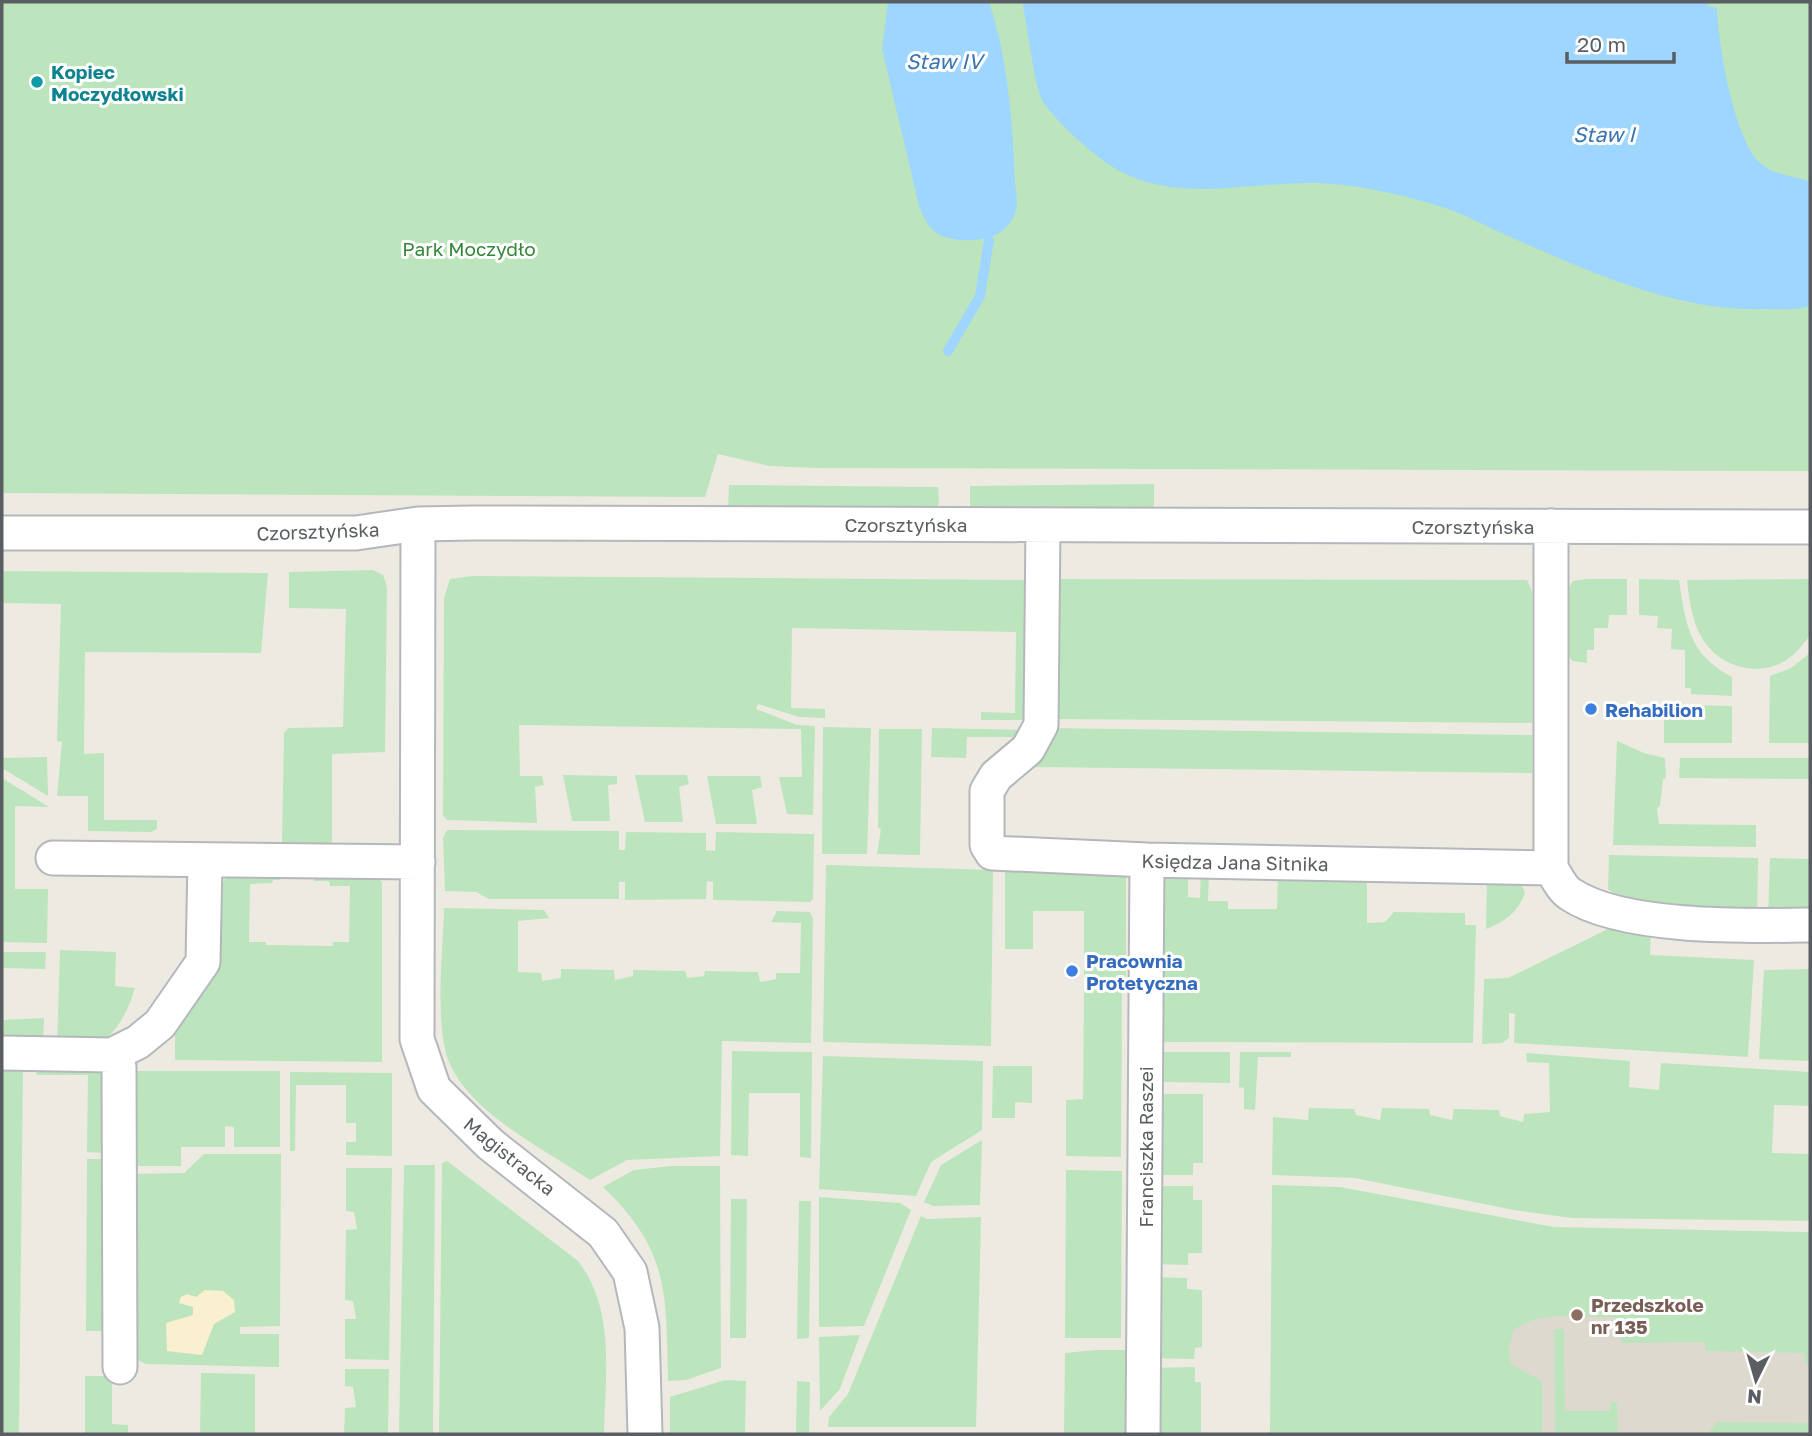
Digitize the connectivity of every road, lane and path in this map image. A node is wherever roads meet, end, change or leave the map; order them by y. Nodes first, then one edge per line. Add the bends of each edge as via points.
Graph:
1 (418, 524) junction
2 (1043, 525) junction
3 (1551, 526) junction
4 (1810, 527) edge
5 (2, 533) edge
6 (53, 858) dead end
7 (1147, 860) junction
8 (205, 861) junction
9 (418, 862) junction
10 (1551, 868) junction
11 (1810, 925) edge
12 (2, 1053) edge
13 (112, 1055) junction
14 (120, 1367) dead end
15 (645, 1434) edge
16 (1143, 1434) edge

1 - 2 street, Czorsztyńska
1 - 5 street, Czorsztyńska via 356,533
1 - 9 street, Magistracka
2 - 3 street, Czorsztyńska
2 - 7 street, Księdza Jana Sitnika via 1041,725 1028,749 996,776 987,792 987,845 1000,856
3 - 4 street, Czorsztyńska
3 - 10 street
6 - 8 street
7 - 10 street, Księdza Jana Sitnika
7 - 16 street, Franciszka Raszei
8 - 9 street
8 - 13 street via 203,962 160,1024
9 - 15 street, Magistracka via 417,1039 434,1089 491,1144 603,1233 629,1272 642,1328
10 - 11 street via 1568,893 1626,914 1712,924
12 - 13 street
13 - 14 street via 119,1066

